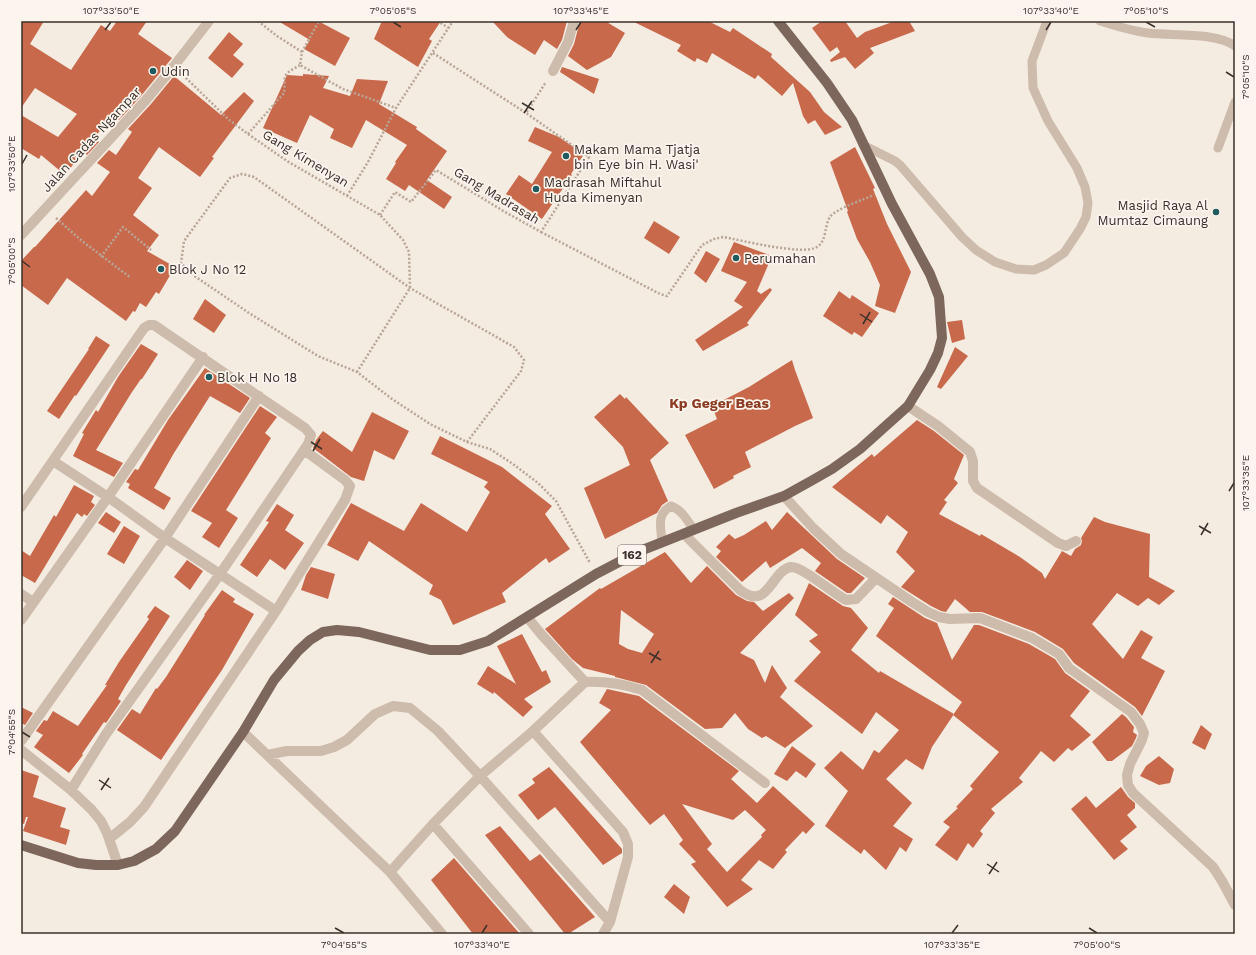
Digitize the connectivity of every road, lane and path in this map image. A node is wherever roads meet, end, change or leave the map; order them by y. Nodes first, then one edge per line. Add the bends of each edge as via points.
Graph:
1 (209, 21) edge
2 (258, 21) edge
3 (319, 21) edge
4 (437, 21) edge
5 (453, 21) edge
6 (574, 21) edge
7 (778, 21) edge
8 (1047, 21) edge
9 (1100, 21) edge
10 (449, 28) junction
11 (1235, 46) edge
12 (302, 52) junction
13 (433, 53) junction
14 (300, 65) junction
15 (174, 66) junction
16 (553, 71) joint
17 (1235, 102) edge
18 (396, 108) junction
19 (526, 113) junction
20 (248, 134) junction
21 (863, 145) junction
22 (1218, 148) dead end
23 (886, 190) junction
24 (347, 196) junction
25 (45, 208) junction
26 (380, 215) junction
27 (541, 232) junction
28 (21, 235) edge
29 (151, 250) dead end
30 (100, 256) junction
31 (131, 278) dead end
32 (410, 288) junction
33 (203, 357) junction
34 (357, 372) junction
35 (259, 396) junction
36 (908, 406) junction
37 (467, 442) junction
38 (304, 450) junction
39 (53, 461) junction
40 (784, 496) junction
41 (108, 497) junction
42 (21, 507) edge
43 (689, 532) junction
44 (165, 538) junction
45 (1076, 541) dead end
46 (662, 542) junction
47 (220, 574) junction
48 (596, 574) junction
49 (876, 578) junction
50 (21, 594) edge
51 (33, 602) junction
52 (276, 611) junction
53 (528, 616) junction
54 (21, 620) edge
55 (585, 682) junction
56 (533, 731) junction
57 (243, 732) junction
58 (21, 742) edge
59 (21, 750) edge
60 (267, 755) junction
61 (480, 776) junction
62 (764, 783) dead end
63 (71, 790) junction
64 (434, 824) junction
65 (109, 839) junction
66 (21, 845) edge
67 (118, 865) junction
68 (390, 872) junction
69 (1235, 905) edge
70 (610, 922) junction
71 (442, 934) edge
72 (530, 934) edge
73 (603, 934) edge

1 - 15 street, Jalan Cadas Ngampar
2 - 12 path
3 - 12 path
4 - 10 path
5 - 10 path, Gang Kimenyan
6 - 16 street via 568,42
7 - 21 main road, 162 via 827,83 852,120
8 - 21 lane via 1032,61 1033,88 1048,120 1077,168 1085,187 1088,204 1086,217 1064,253 1034,270 1016,269 994,262 962,237 900,165
9 - 11 lane via 1146,33 1215,38
10 - 13 path, Gang Kimenyan
12 - 14 path
13 - 18 path, Gang Kimenyan
13 - 19 path
14 - 18 path via 343,88
14 - 20 path via 288,72 285,77 284,93
15 - 20 path, Gang Kimenyan
15 - 25 street, Jalan Cadas Ngampar via 146,100
16 - 19 path
17 - 22 lane
18 - 24 path, Gang Kimenyan
19 - 27 path, Gang Madrasah via 589,157
20 - 24 path, Gang Kimenyan via 292,164
21 - 23 main road, 162
23 - 27 path via 836,212 830,217 822,242 816,248 786,250 723,237 708,242 702,245 667,296
23 - 36 main road, 162 via 930,274 939,297 942,338 938,353
24 - 26 path
25 - 28 street, Jalan Cadas Ngampar
25 - 30 path
26 - 27 path, Gang Madrasah via 395,192 411,202 436,170
26 - 32 path via 403,240 409,252
29 - 30 path via 123,227
30 - 31 path
32 - 34 path
32 - 34 path via 254,177 242,174 230,178 184,242 181,263 193,275 249,314 318,356
32 - 37 path via 514,347 524,360 521,371
33 - 35 street
33 - 39 street via 154,325 144,328
33 - 41 street
34 - 37 path via 430,424
35 - 38 street via 311,435
35 - 44 street
36 - 40 main road, 162 via 860,449 832,469
36 - 45 street via 970,452 973,461 973,481 977,488 1058,544 1066,546
37 - 48 path via 490,449 513,464 556,501
38 - 47 street
38 - 52 street via 350,486
39 - 41 street
39 - 42 street
40 - 43 main road, 162
40 - 49 street via 826,541
41 - 44 street
41 - 51 street
43 - 46 main road, 162
43 - 46 lane via 684,515 671,506 663,512 661,518
43 - 49 street via 740,590 752,597 764,593 784,570 792,567 846,600 856,599
44 - 47 street
44 - 58 street
46 - 48 main road, 162
47 - 52 street
47 - 63 street via 106,734
48 - 53 main road, 162
49 - 69 street via 939,617 980,618 1043,644 1059,654 1074,672 1131,712 1144,733 1130,764 1128,785 1133,793 1213,867
50 - 51 street
51 - 54 street
52 - 65 street via 144,807
53 - 55 street
53 - 57 main road, 162 via 488,641 460,650 430,650 359,632 323,632 298,651 274,680
55 - 56 street
55 - 62 street via 624,684 642,690
56 - 61 street
56 - 70 street via 623,832 628,844 628,857
57 - 60 street
57 - 67 main road, 162 via 175,831 156,849 134,861
59 - 63 street
60 - 61 street via 287,751 321,751 334,747 347,740 375,714 393,706 410,708 438,731
60 - 68 street
61 - 64 street
61 - 70 street
63 - 65 street via 91,808
64 - 68 street
64 - 72 street
65 - 67 street
66 - 67 main road, 162 via 78,863
68 - 71 street
70 - 73 street

